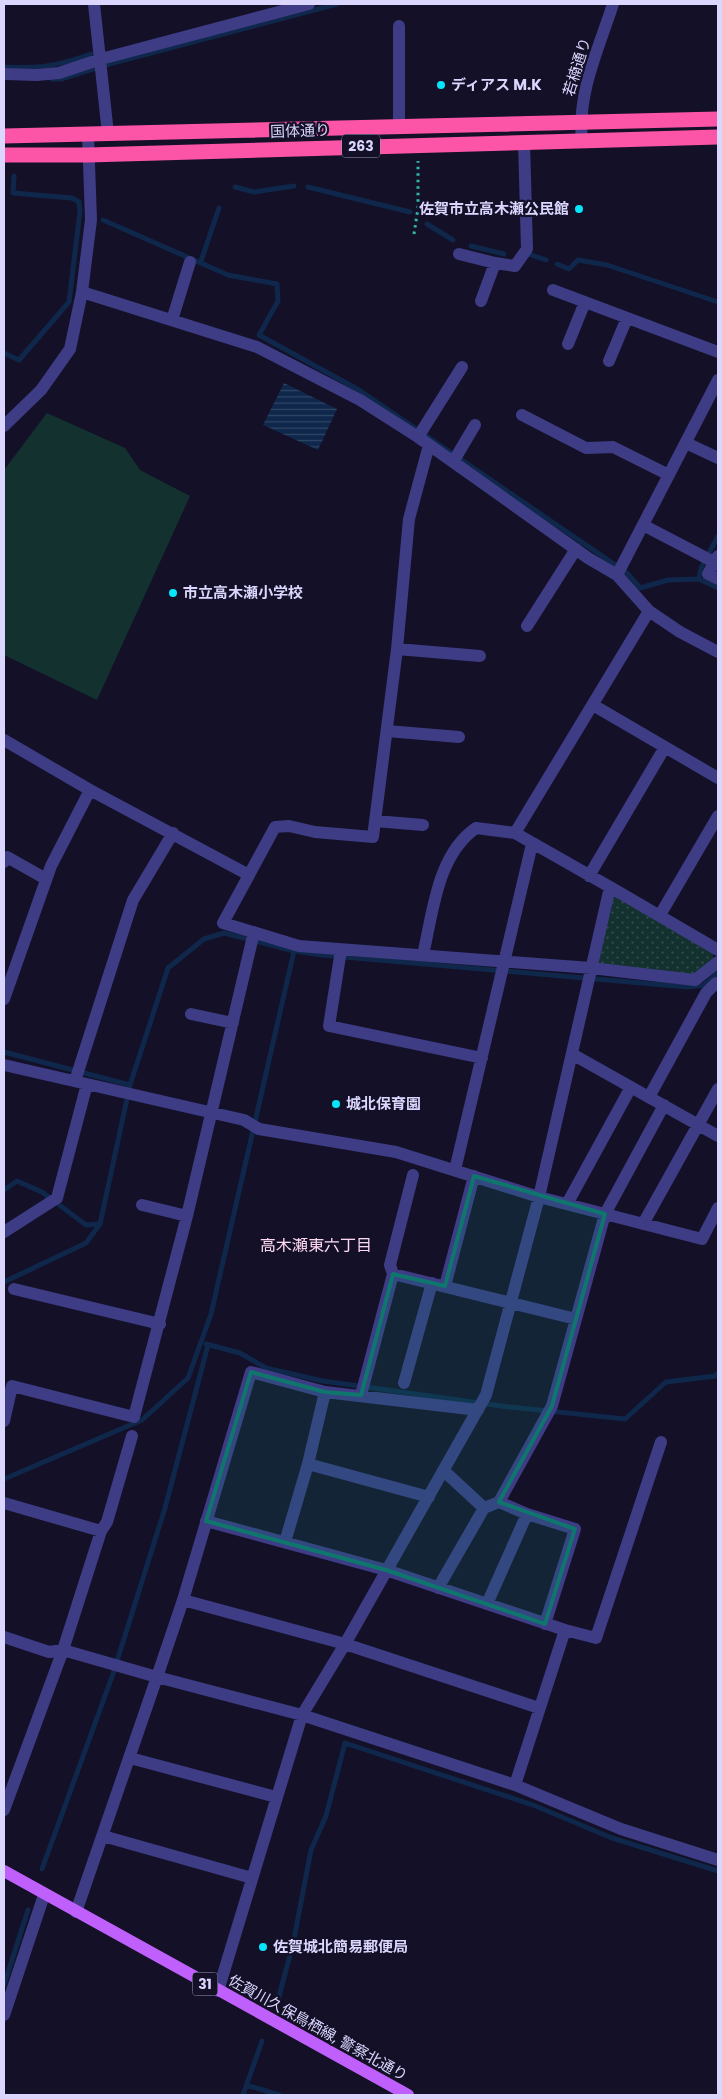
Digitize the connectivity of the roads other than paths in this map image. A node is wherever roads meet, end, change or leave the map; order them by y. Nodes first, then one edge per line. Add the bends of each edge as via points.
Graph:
1 (94, 4) edge
2 (309, 4) edge
3 (614, 4) edge
4 (399, 26) dead end
5 (101, 59) junction
6 (4, 74) edge
7 (718, 119) edge
8 (580, 122) junction
9 (399, 126) junction
10 (108, 134) junction
11 (88, 135) junction
12 (4, 136) edge
13 (718, 137) edge
14 (582, 140) junction
15 (524, 142) junction
16 (4, 155) edge
17 (88, 155) junction
18 (459, 254) dead end
19 (190, 262) dead end
20 (495, 263) junction
21 (553, 290) dead end
22 (82, 292) junction
23 (481, 300) dead end
24 (585, 302) junction
25 (627, 318) junction
26 (172, 320) junction
27 (568, 344) dead end
28 (718, 352) edge
29 (609, 361) dead end
30 (462, 367) dead end
31 (718, 380) edge
32 (522, 415) dead end
33 (475, 425) dead end
34 (4, 426) edge
35 (424, 436) junction
36 (686, 443) junction
37 (718, 458) edge
38 (453, 462) junction
39 (669, 475) junction
40 (643, 525) junction
41 (576, 549) junction
42 (716, 559) edge
43 (619, 570) junction
44 (718, 579) edge
45 (649, 611) junction
46 (527, 626) dead end
47 (397, 650) junction
48 (718, 652) edge
49 (480, 656) dead end
50 (592, 705) junction
51 (387, 731) junction
52 (459, 737) dead end
53 (4, 740) edge
54 (665, 748) junction
55 (718, 778) edge
56 (90, 790) junction
57 (718, 816) edge
58 (376, 821) junction
59 (423, 824) dead end
60 (173, 833) junction
61 (515, 833) junction
62 (532, 844) junction
63 (4, 862) edge
64 (249, 875) junction
65 (589, 876) junction
66 (46, 879) junction
67 (610, 888) junction
68 (660, 915) junction
69 (252, 938) junction
70 (718, 950) edge
71 (422, 955) junction
72 (340, 956) junction
73 (718, 962) edge
74 (504, 968) junction
75 (707, 972) junction
76 (590, 975) junction
77 (717, 985) edge
78 (4, 999) edge
79 (191, 1014) dead end
80 (233, 1023) junction
81 (572, 1054) junction
82 (482, 1058) junction
83 (4, 1065) edge
84 (80, 1076) junction
85 (630, 1087) junction
86 (718, 1090) edge
87 (648, 1097) junction
88 (664, 1106) junction
89 (212, 1113) junction
90 (698, 1125) junction
91 (718, 1136) edge
92 (455, 1170) junction
93 (414, 1175) dead end
94 (474, 1176) junction
95 (539, 1197) junction
96 (567, 1204) junction
97 (142, 1205) dead end
98 (718, 1208) edge
99 (605, 1214) junction
100 (187, 1216) junction
101 (643, 1224) junction
102 (4, 1232) edge
103 (394, 1274) junction
104 (438, 1285) junction
105 (14, 1289) dead end
106 (511, 1302) junction
107 (576, 1319) junction
108 (160, 1324) junction
109 (404, 1383) dead end
110 (8, 1385) edge
111 (325, 1392) junction
112 (361, 1395) junction
113 (478, 1410) junction
114 (4, 1421) edge
115 (132, 1436) dead end
116 (661, 1442) dead end
117 (308, 1464) junction
118 (444, 1471) junction
119 (429, 1497) junction
120 (499, 1502) junction
121 (4, 1503) edge
122 (484, 1508) junction
123 (527, 1514) junction
124 (206, 1521) junction
125 (101, 1531) junction
126 (286, 1542) junction
127 (386, 1570) junction
128 (438, 1588) junction
129 (183, 1600) junction
130 (487, 1604) junction
131 (545, 1624) junction
132 (565, 1630) junction
133 (4, 1637) edge
134 (345, 1644) junction
135 (63, 1650) junction
136 (157, 1677) junction
137 (540, 1708) junction
138 (302, 1715) junction
139 (130, 1758) junction
140 (515, 1785) junction
141 (276, 1797) junction
142 (4, 1810) edge
143 (104, 1836) junction
144 (718, 1860) edge
145 (4, 1871) edge
146 (252, 1878) junction
147 (44, 1895) junction
148 (76, 1912) junction
149 (218, 1992) junction
150 (4, 2015) edge
151 (408, 2095) edge

1 - 5 street
2 - 5 street
3 - 8 street, 若楠通り via 583,97
4 - 9 street
5 - 6 street via 59,73
5 - 10 street
7 - 8 highway, 国体通り / 263
8 - 9 highway, 国体通り / 263
8 - 14 street, 若楠通り
9 - 10 highway, 国体通り / 263
10 - 11 highway, 国体通り / 263
11 - 12 highway, 国体通り / 263
11 - 17 street
13 - 14 highway, 国体通り / 263
14 - 15 highway, 国体通り / 263
15 - 17 highway, 国体通り / 263
15 - 20 street via 527,249 515,266
16 - 17 highway, 国体通り / 263
17 - 22 street via 91,220
18 - 20 street
19 - 26 street
20 - 23 street
21 - 24 street
22 - 26 street
22 - 34 street via 70,349 41,390
24 - 25 street
24 - 27 street
25 - 28 street
25 - 29 street
26 - 35 street via 257,346
30 - 35 street
31 - 36 street
32 - 39 street via 586,448 612,447
33 - 38 street
35 - 38 street
35 - 47 street via 409,519
36 - 37 street
36 - 39 street
38 - 41 street
39 - 40 street
40 - 42 street via 701,556
40 - 43 street
41 - 43 street
41 - 46 street
42 - 44 street via 708,574
43 - 45 street
45 - 48 street
45 - 50 street
47 - 49 street
47 - 51 street
50 - 54 street
50 - 61 street
51 - 52 street
51 - 58 street
53 - 56 street
54 - 55 street
54 - 65 street
56 - 60 street
56 - 66 street
57 - 68 street
58 - 59 street
58 - 64 street via 373,838 289,826 275,827
60 - 64 street
60 - 84 street via 133,900
61 - 62 street
61 - 71 street via 476,828 463,837 451,854 441,879
62 - 65 street
62 - 74 street
63 - 66 street via 7,857
64 - 69 street via 223,923
65 - 67 street
66 - 78 street
67 - 68 street
67 - 76 street
68 - 70 street
69 - 72 street
69 - 80 street
71 - 72 street
71 - 74 street
72 - 82 street via 328,1026
73 - 75 street
74 - 76 street
74 - 82 street
75 - 76 street via 695,980
75 - 77 street
76 - 81 street
77 - 87 street via 706,992
79 - 80 street
80 - 89 street
81 - 85 street
81 - 95 street
82 - 92 street
83 - 84 street
84 - 89 street via 129,1094
84 - 102 street via 53,1201
85 - 87 street
85 - 96 street
86 - 90 street
87 - 88 street
88 - 90 street
88 - 99 street
89 - 92 street via 255,1126 396,1152
89 - 100 street
90 - 91 street
90 - 101 street
92 - 94 street
93 - 103 street via 390,1265
94 - 95 street
94 - 104 street
95 - 96 street
95 - 106 street
96 - 99 street
97 - 100 street
98 - 101 street via 702,1239
99 - 101 street
99 - 107 street
100 - 108 street
103 - 104 street
103 - 112 street
104 - 106 street
104 - 109 street
105 - 108 street
106 - 107 street
106 - 113 street via 486,1396
107 - 120 street via 550,1410
108 - 110 street via 134,1417
110 - 114 street
111 - 112 street
111 - 117 street
111 - 124 street via 251,1372
112 - 113 street
113 - 118 street
115 - 125 street via 107,1522
116 - 132 street via 596,1638
117 - 119 street
117 - 126 street
118 - 119 street
118 - 122 street
119 - 127 street
120 - 122 street
120 - 123 street
121 - 125 street
122 - 128 street
123 - 130 street
123 - 131 street via 574,1530
124 - 126 street
124 - 129 street
125 - 135 street
126 - 127 street
127 - 128 street
127 - 134 street
128 - 130 street
129 - 134 street
129 - 136 street
130 - 131 street
131 - 132 street
132 - 137 street
133 - 135 street via 49,1652
134 - 137 street
134 - 138 street
135 - 136 street
135 - 142 street
136 - 138 street
136 - 139 street
137 - 140 street
138 - 140 street
138 - 141 street
139 - 141 street
139 - 143 street
140 - 144 street via 621,1829
141 - 146 street
143 - 146 street
143 - 148 street
145 - 147 main road, 佐賀川久保鳥栖線, 警察北通り / 31
146 - 149 street
147 - 148 main road, 佐賀川久保鳥栖線, 警察北通り / 31
147 - 150 street
148 - 149 main road, 佐賀川久保鳥栖線, 警察北通り / 31
149 - 151 main road, 佐賀川久保鳥栖線, 警察北通り / 31

